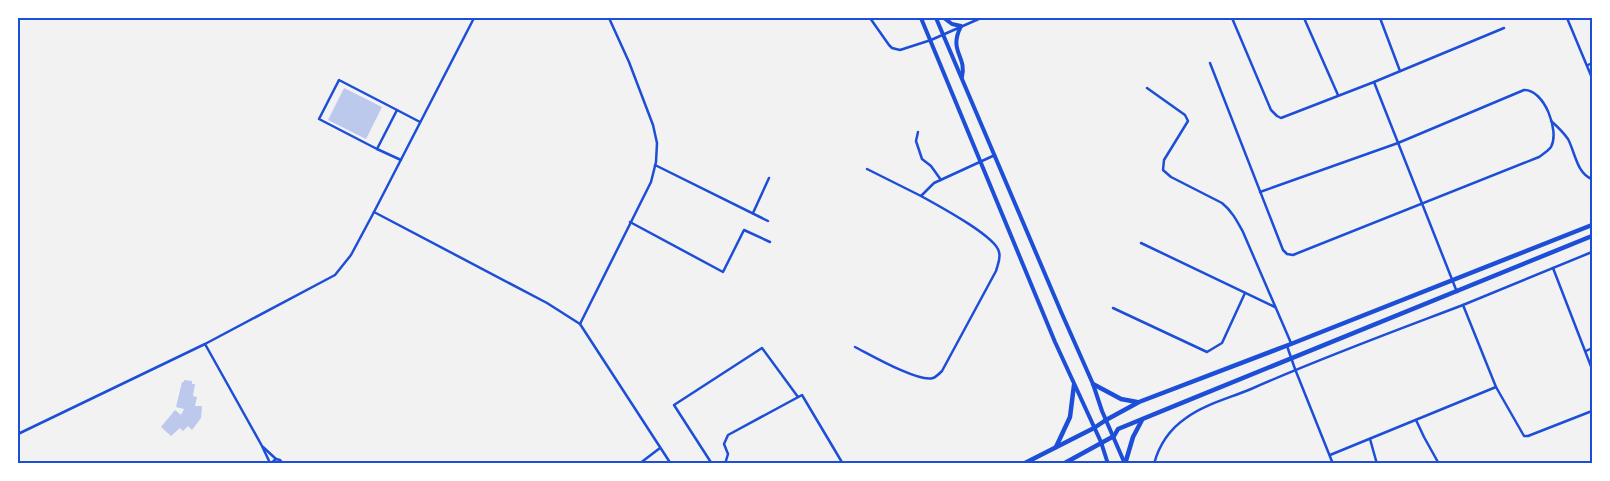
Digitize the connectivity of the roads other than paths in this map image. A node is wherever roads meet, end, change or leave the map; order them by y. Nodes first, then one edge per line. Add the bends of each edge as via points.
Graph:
1 (474, 18) edge
2 (609, 18) edge
3 (870, 18) edge
4 (921, 18) edge
5 (936, 18) edge
6 (944, 18) edge
7 (981, 18) edge
8 (1232, 18) edge
9 (1304, 18) edge
10 (1380, 18) edge
11 (1567, 18) edge
12 (961, 26) junction
13 (1504, 28) dead end
14 (943, 35) junction
15 (930, 40) junction
16 (1210, 62) dead end
17 (1592, 63) edge
18 (1588, 65) junction
19 (1400, 71) junction
20 (962, 78) junction
21 (1592, 78) edge
22 (1374, 82) junction
23 (1148, 88) dead end
24 (1338, 95) junction
25 (397, 110) junction
26 (1551, 121) junction
27 (420, 122) junction
28 (918, 132) dead end
29 (1398, 143) junction
30 (377, 149) junction
31 (994, 155) junction
32 (401, 160) junction
33 (981, 162) junction
34 (655, 165) junction
35 (867, 168) dead end
36 (769, 178) dead end
37 (1592, 179) edge
38 (941, 180) junction
39 (1260, 192) junction
40 (921, 196) junction
41 (1422, 203) junction
42 (374, 212) junction
43 (753, 213) junction
44 (768, 221) dead end
45 (630, 222) junction
46 (1592, 225) edge
47 (1592, 236) edge
48 (770, 242) dead end
49 (1141, 243) dead end
50 (1592, 252) edge
51 (1553, 268) junction
52 (1453, 281) junction
53 (1457, 292) junction
54 (1246, 293) junction
55 (1463, 305) junction
56 (1275, 307) junction
57 (1113, 308) dead end
58 (580, 324) junction
59 (205, 344) junction
60 (1289, 345) junction
61 (855, 347) dead end
62 (1592, 348) edge
63 (1586, 350) junction
64 (1291, 358) junction
65 (1592, 369) edge
66 (1295, 370) junction
67 (1093, 384) junction
68 (1074, 385) junction
69 (1496, 387) junction
70 (798, 397) junction
71 (1138, 402) junction
72 (1592, 411) edge
73 (1106, 420) junction
74 (1142, 420) junction
75 (1416, 420) junction
76 (1094, 428) junction
77 (18, 434) edge
78 (1114, 436) junction
79 (1370, 438) junction
80 (1101, 442) junction
81 (262, 446) junction
82 (1056, 447) junction
83 (660, 448) junction
84 (1330, 455) junction
85 (276, 459) junction
86 (270, 463) edge
87 (282, 464) edge
88 (639, 464) edge
89 (671, 464) edge
90 (712, 464) edge
91 (725, 464) edge
92 (843, 464) edge
93 (1023, 464) edge
94 (1063, 464) edge
95 (1108, 464) edge
96 (1125, 464) edge
97 (1154, 464) edge
98 (1333, 464) edge
99 (1377, 464) edge
100 (1439, 464) edge

1 - 27 street
2 - 34 street via 653,125 657,143
3 - 15 street via 889,46 897,50
4 - 15 main road
5 - 14 main road
6 - 12 main road
7 - 12 street
8 - 24 street via 1270,110 1276,116 1286,117
9 - 24 street
10 - 19 street
11 - 18 street
12 - 14 street
12 - 20 main road via 955,40 963,69
13 - 19 street
14 - 15 street
14 - 20 main road
15 - 33 main road
16 - 39 street
17 - 18 street
18 - 21 street
19 - 22 street
20 - 31 main road
22 - 24 street
22 - 29 street
23 - 56 street via 1185,115 1188,122 1164,160 1163,170 1171,178 1228,208 1244,232
25 - 27 street
25 - 30 street
25 - 30 street via 339,80 319,119
26 - 29 street via 1548,109 1538,94 1524,90
26 - 37 street via 1568,140 1581,171
26 - 41 street via 1552,146 1539,157
27 - 32 street
28 - 38 street via 916,141 922,159 932,166
29 - 39 street
29 - 41 street
30 - 32 street
31 - 33 street
31 - 67 main road
32 - 42 street
33 - 38 street
33 - 68 main road
34 - 43 street
34 - 45 street via 651,182
35 - 40 street
36 - 43 street
38 - 40 street
39 - 41 street via 1283,250 1293,255
40 - 61 street via 994,243 1000,259 996,270 942,371 932,378 907,373
41 - 52 street
42 - 58 street via 547,303
42 - 59 street via 351,255 335,274
43 - 44 street
45 - 48 street via 723,272 744,230
45 - 58 street
46 - 52 main road
47 - 53 main road
49 - 54 street
50 - 51 street
51 - 55 street
51 - 63 street
52 - 53 street
52 - 60 main road
53 - 64 main road
54 - 56 street
54 - 57 street via 1222,343 1207,352
55 - 66 street
55 - 69 street
56 - 60 street
58 - 83 street
59 - 77 street
59 - 81 street
60 - 64 street
60 - 71 main road
62 - 63 street
63 - 65 street
64 - 66 street
64 - 74 main road
66 - 84 street
66 - 97 street via 1185,418 1164,439
67 - 71 main road via 1121,399
67 - 73 main road
68 - 76 main road
68 - 82 main road via 1070,417
69 - 72 street via 1526,436
69 - 75 street
70 - 90 street via 762,348 674,405
70 - 91 street via 728,435 724,444 728,454
70 - 92 street via 802,395
71 - 73 main road
73 - 76 main road
73 - 78 main road
74 - 78 main road via 1118,429
74 - 96 main road
75 - 79 street
75 - 100 street
76 - 80 main road
76 - 82 main road
78 - 80 main road
78 - 96 main road
79 - 84 street
79 - 99 street
80 - 94 main road
80 - 95 main road
81 - 85 street
81 - 86 street
82 - 93 main road
83 - 88 street
83 - 89 street
84 - 98 street
85 - 86 street
85 - 87 street

